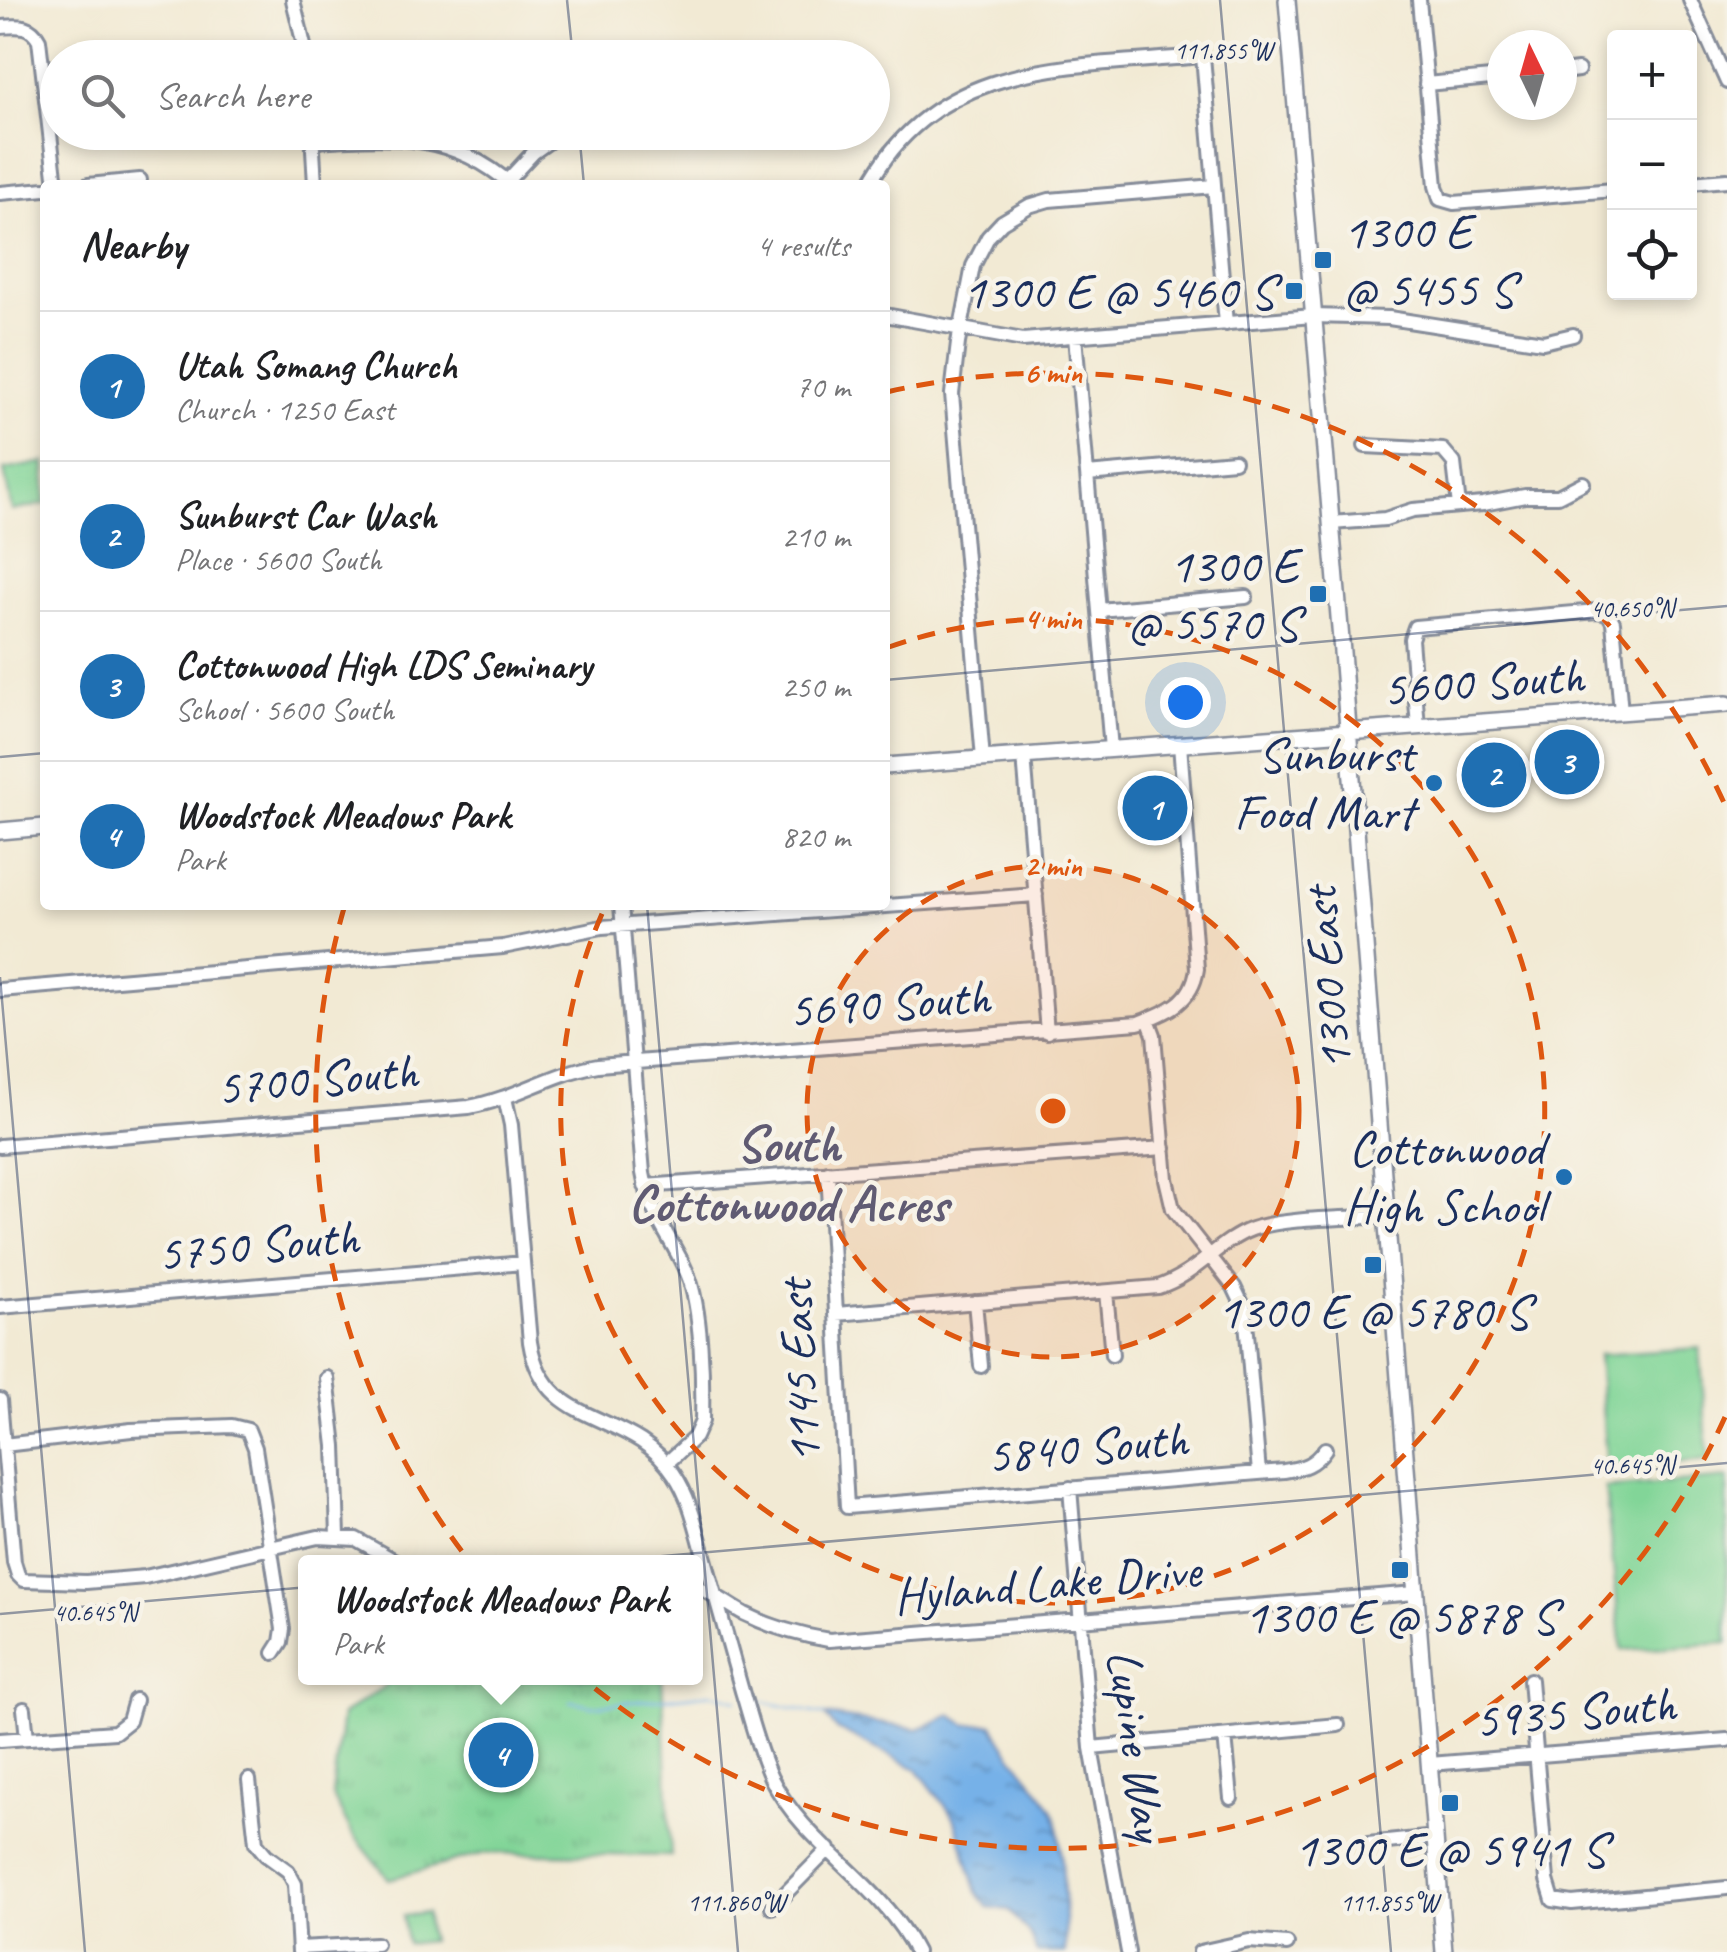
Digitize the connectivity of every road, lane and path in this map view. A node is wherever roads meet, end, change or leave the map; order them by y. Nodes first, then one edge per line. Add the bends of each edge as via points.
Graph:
1 (294, 0) edge
2 (1286, 0) edge
3 (1418, 0) edge
4 (1690, 0) edge
5 (0, 28) edge
6 (303, 40) edge
7 (40, 44) edge
8 (1487, 78) edge
9 (1727, 82) edge
10 (1426, 84) junction
11 (52, 150) edge
12 (313, 150) edge
13 (454, 150) edge
14 (537, 150) edge
15 (55, 180) edge
16 (315, 180) edge
17 (506, 180) edge
18 (512, 180) edge
19 (872, 180) edge
20 (1727, 180) edge
21 (1697, 182) edge
22 (1214, 186) junction
23 (40, 189) edge
24 (1607, 191) edge
25 (0, 193) edge
26 (890, 316) edge
27 (1314, 316) junction
28 (1226, 324) junction
29 (960, 329) junction
30 (1573, 335) dead end
31 (1074, 336) junction
32 (1365, 446) dead end
33 (1234, 461) dead end
34 (1087, 474) junction
35 (1583, 482) dead end
36 (1459, 506) junction
37 (1331, 523) junction
38 (1246, 597) dead end
39 (1099, 610) junction
40 (1727, 704) edge
41 (1621, 712) junction
42 (1418, 726) junction
43 (1348, 732) junction
44 (1180, 744) junction
45 (1111, 750) junction
46 (1024, 756) junction
47 (983, 759) junction
48 (890, 766) edge
49 (40, 827) edge
50 (0, 831) edge
51 (1036, 895) junction
52 (890, 906) edge
53 (621, 910) edge
54 (836, 910) edge
55 (622, 926) junction
56 (0, 990) edge
57 (1148, 1019) junction
58 (1046, 1032) junction
59 (634, 1062) junction
60 (505, 1098) junction
61 (0, 1146) edge
62 (1164, 1148) junction
63 (828, 1172) junction
64 (645, 1186) junction
65 (1386, 1216) junction
66 (1210, 1257) junction
67 (523, 1263) junction
68 (1106, 1292) junction
69 (975, 1302) junction
70 (0, 1307) edge
71 (836, 1314) junction
72 (1112, 1355) dead end
73 (981, 1366) dead end
74 (328, 1378) dead end
75 (0, 1400) edge
76 (4, 1446) junction
77 (1325, 1449) dead end
78 (667, 1463) junction
79 (1259, 1473) junction
80 (1070, 1488) junction
81 (847, 1506) joint
82 (338, 1536) junction
83 (270, 1546) junction
84 (386, 1555) edge
85 (703, 1589) edge
86 (714, 1593) junction
87 (1416, 1593) junction
88 (1081, 1621) junction
89 (274, 1652) dead end
90 (1530, 1680) dead end
91 (135, 1700) dead end
92 (24, 1709) dead end
93 (1338, 1725) dead end
94 (1225, 1736) junction
95 (27, 1738) junction
96 (0, 1740) edge
97 (1727, 1740) edge
98 (1091, 1748) junction
99 (1536, 1755) junction
100 (1430, 1764) junction
101 (249, 1780) dead end
102 (1231, 1798) dead end
103 (1436, 1838) junction
104 (1368, 1844) dead end
105 (829, 1849) junction
106 (1727, 1888) edge
107 (772, 1907) dead end
108 (376, 1944) dead end
109 (1286, 1944) dead end
110 (299, 1950) edge
111 (916, 1952) edge
112 (1128, 1952) edge
113 (1200, 1952) edge
114 (1444, 1952) edge

1 - 6 street
2 - 27 main road, 1300 East
3 - 10 street
4 - 9 street
5 - 7 street via 24,26
8 - 10 street
10 - 24 street via 1440,198 1454,203
11 - 15 street
12 - 16 street
13 - 17 street
14 - 18 street
19 - 22 street via 908,132 980,86 1027,72 1202,56
20 - 21 street
22 - 28 street
22 - 29 street via 1049,200 1020,210 994,229 977,256
23 - 25 street
26 - 29 street
27 - 28 street
27 - 30 street via 1389,318 1543,342
27 - 37 main road, 1300 East
28 - 31 street
29 - 31 street via 1014,340
29 - 47 street via 953,411
31 - 34 street
32 - 36 street via 1447,452
33 - 34 street
34 - 39 street
35 - 36 street via 1558,496
36 - 37 street
37 - 43 main road, 1300 East
38 - 39 street
39 - 45 street
40 - 41 main road, 5600 South
41 - 42 main road, 5600 South
41 - 42 street via 1613,622 1608,613 1578,613 1415,627
42 - 43 main road, 5600 South
43 - 44 main road, 5600 South
43 - 65 main road, 1300 East
44 - 45 main road, 5600 South
44 - 57 street via 1196,982 1181,1004
45 - 46 main road, 5600 South
46 - 47 main road, 5600 South
46 - 51 street
47 - 48 main road, 5600 South
49 - 50 main road
51 - 52 street
51 - 58 street
53 - 55 street
54 - 55 street
55 - 56 street via 480,950
55 - 59 street
57 - 58 street, 5690 South
57 - 62 street
58 - 59 street, 5690 South
59 - 60 street, 5700 South via 576,1069
59 - 64 street
60 - 61 street, 5700 South via 469,1107
60 - 67 street
62 - 63 street
62 - 66 street via 1173,1209
63 - 64 street
63 - 71 street, 1145 East
64 - 78 street via 688,1275 696,1308 702,1421 695,1438
65 - 66 street via 1252,1230
65 - 87 main road, 1300 East
66 - 68 street via 1170,1283
66 - 79 street via 1245,1310
67 - 70 street, 5750 South
67 - 78 street via 532,1356 547,1388 574,1409 622,1427
68 - 69 street
68 - 72 street
69 - 71 street
69 - 73 street
71 - 81 street, 1145 East
74 - 82 street
75 - 76 street
76 - 83 street via 131,1430 244,1428 253,1437
76 - 83 street via 14,1562 18,1575 31,1582 145,1577
77 - 79 street, 5840 South via 1305,1468
78 - 86 street via 686,1496
79 - 80 street, 5840 South
80 - 81 street, 5840 South
80 - 88 street, Lupine Way
82 - 83 street
82 - 84 street
83 - 89 street via 282,1629
85 - 86 street, Hyland Lake Drive
86 - 88 street, Hyland Lake Drive via 764,1622 828,1640
86 - 105 street via 772,1780
87 - 88 street, Hyland Lake Drive
87 - 100 main road, 1300 East
88 - 98 street, Lupine Way
90 - 99 street
91 - 95 street via 129,1722 115,1732
92 - 95 street
93 - 94 street
94 - 98 street
94 - 102 street
95 - 96 street
97 - 99 street, 5935 South
98 - 112 street, Lupine Way
99 - 100 street, 5935 South
99 - 106 street via 1553,1900
100 - 103 main road, 1300 East
101 - 110 street via 256,1844 295,1884
103 - 104 street
103 - 114 main road, 1300 East
105 - 107 street
105 - 111 street via 892,1913
108 - 110 street
109 - 113 street via 1249,1941

